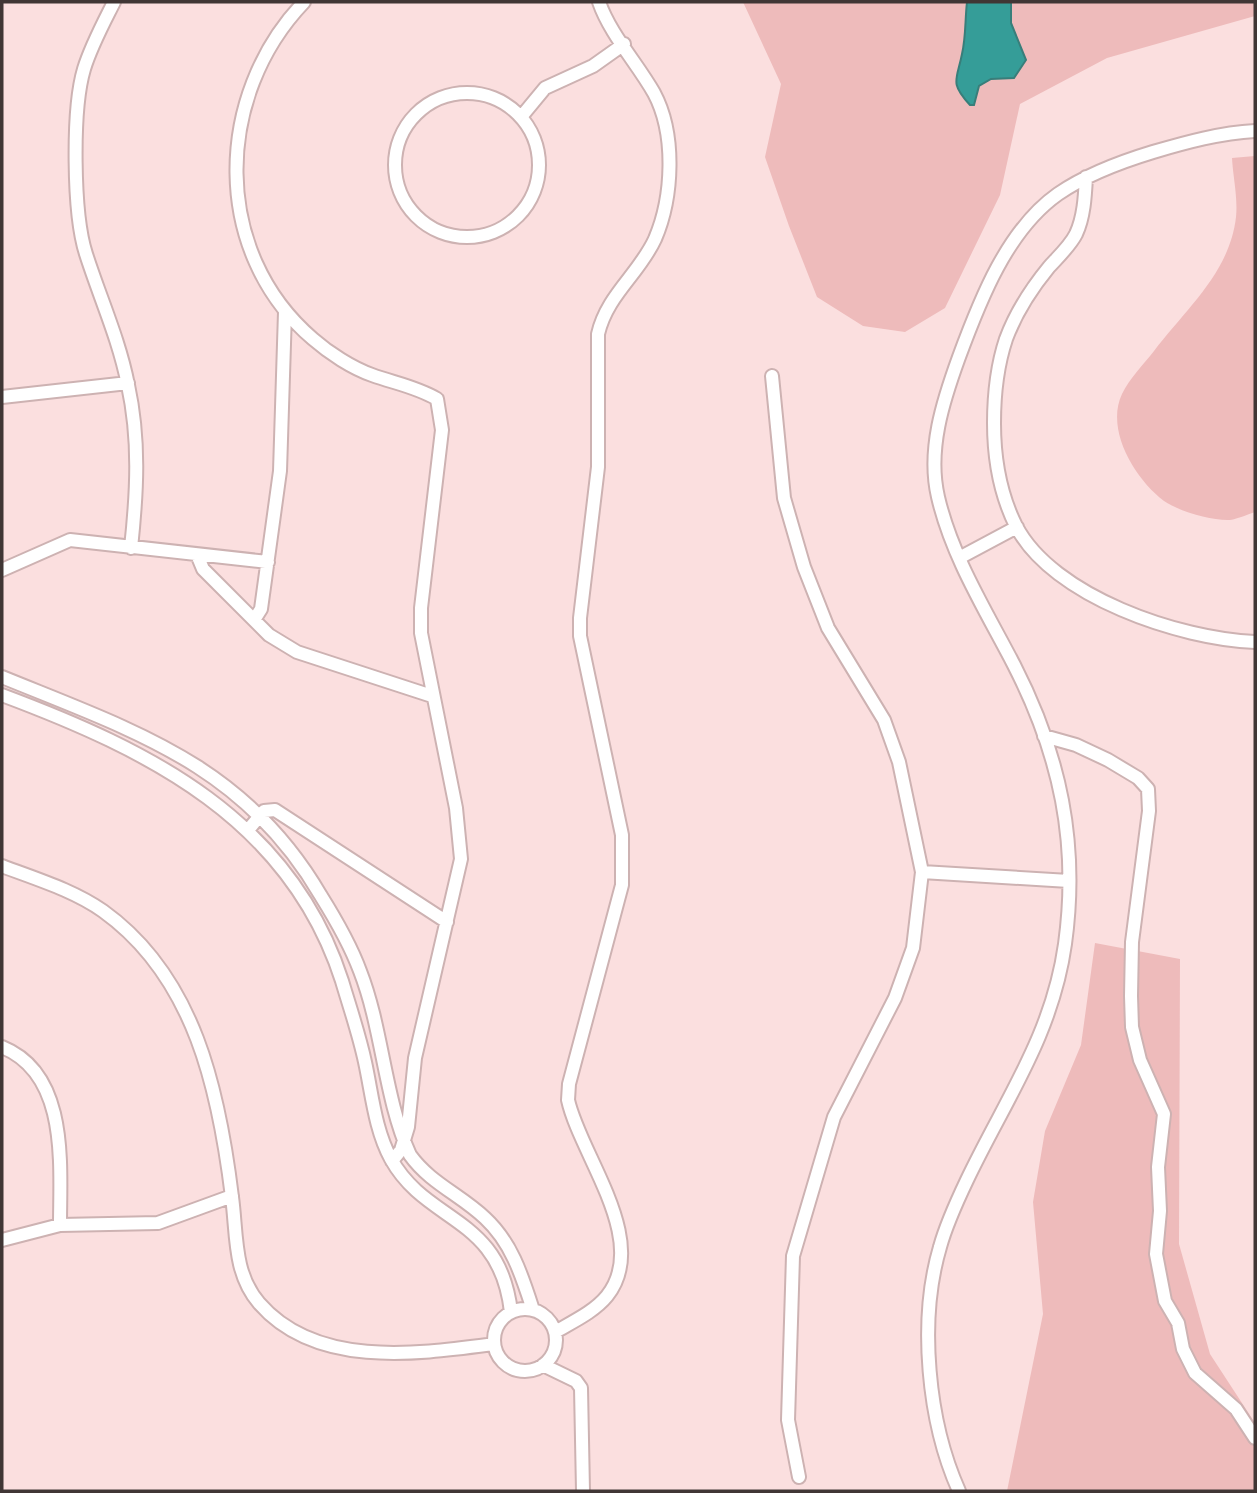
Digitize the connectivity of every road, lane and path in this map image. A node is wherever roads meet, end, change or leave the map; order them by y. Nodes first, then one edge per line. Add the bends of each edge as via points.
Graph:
1 (114, 2) edge
2 (304, 2) edge
3 (599, 2) edge
4 (624, 44) junction
5 (521, 117) junction
6 (1255, 131) edge
7 (1086, 177) junction
8 (285, 312) junction
9 (772, 376) dead end
10 (128, 383) junction
11 (2, 397) edge
12 (1017, 527) junction
13 (131, 548) junction
14 (198, 557) junction
15 (959, 558) junction
16 (268, 562) junction
17 (2, 570) edge
18 (254, 620) junction
19 (1255, 642) edge
20 (2, 677) edge
21 (2, 695) edge
22 (432, 696) junction
23 (1044, 736) junction
24 (261, 814) junction
25 (248, 830) junction
26 (2, 866) edge
27 (922, 872) junction
28 (1069, 881) junction
29 (447, 922) junction
30 (2, 1047) edge
31 (404, 1141) junction
32 (392, 1161) junction
33 (232, 1196) junction
34 (60, 1225) junction
35 (2, 1240) edge
36 (533, 1310) junction
37 (511, 1312) junction
38 (555, 1332) junction
39 (494, 1344) junction
40 (543, 1364) junction
41 (1255, 1437) edge
42 (799, 1477) dead end
43 (583, 1491) edge
44 (959, 1491) edge

1 - 10 street via 83,72 76,199 86,254
2 - 8 street via 268,47 255,73 234,162 243,225 260,272
3 - 4 street
4 - 5 street via 593,66 545,88
4 - 38 street via 655,96 665,130 667,190 655,239 613,297 598,334 598,467 580,636 622,835 622,885 568,1100 607,1195 622,1260 617,1281 606,1297
5 - 5 street via 482,94 438,98 419,110 396,149 400,193 413,212 432,228 456,236 481,236 505,226 523,210 535,188 539,163 534,139
6 - 7 street via 1223,133 1173,146
7 - 12 street via 1076,235 1028,293 1006,340 994,394 994,451
7 - 15 street via 1055,195 1014,242 984,296 956,365 934,454 936,492
8 - 16 street via 280,471
8 - 22 street via 342,359 369,374 425,392 437,399 441,409 421,608
9 - 27 street via 784,498 804,567 828,628 884,720 899,762
10 - 11 street
10 - 13 street via 138,462
12 - 15 street
12 - 19 street via 1064,578 1098,599 1188,632
13 - 14 street
13 - 17 street via 70,540
14 - 16 street
14 - 18 street via 203,569
15 - 23 street via 1017,671
16 - 18 street via 261,609
18 - 22 street via 296,652
20 - 24 street via 139,733 219,779
21 - 25 street via 190,783
22 - 29 street via 460,838 461,859
23 - 28 street via 1053,756 1070,837
23 - 41 street via 1108,760 1148,789 1130,996 1140,1060 1164,1114 1156,1254 1165,1301 1195,1373 1236,1409
24 - 25 street
24 - 29 street via 275,810
24 - 31 street via 306,869 361,972
25 - 32 street via 289,878 323,936 359,1035 380,1132
26 - 33 street via 68,891 101,910 154,960 180,998 208,1067
27 - 28 street
27 - 42 street via 913,948 895,998 834,1117 793,1256 788,1420
28 - 44 street via 1065,945 1046,1026 939,1248 929,1315 931,1388
29 - 31 street via 415,1058
30 - 34 street via 29,1063 50,1103 60,1148
31 - 32 street
31 - 36 street via 427,1176 486,1218 500,1235 521,1272
32 - 37 street via 417,1190 468,1227 485,1247 504,1276
33 - 34 street via 158,1223
33 - 39 street via 239,1264 246,1284 258,1303 309,1338 392,1355
34 - 35 street
36 - 37 street
36 - 38 street via 547,1318
37 - 39 street via 497,1325
38 - 40 street via 554,1350
39 - 40 street via 513,1368 534,1369
40 - 43 street via 581,1388

